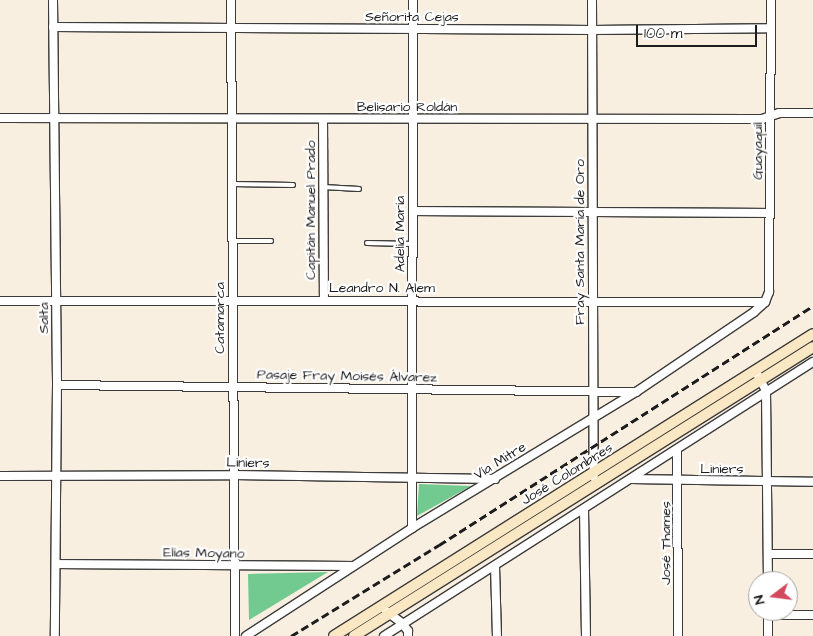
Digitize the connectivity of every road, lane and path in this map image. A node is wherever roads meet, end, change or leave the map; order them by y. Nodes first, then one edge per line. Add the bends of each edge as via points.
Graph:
1 (53, 0) edge
2 (232, 0) edge
3 (413, 0) edge
4 (592, 0) edge
5 (771, 0) edge
6 (53, 27) junction
7 (232, 27) junction
8 (771, 28) junction
9 (414, 30) junction
10 (592, 30) junction
11 (813, 113) edge
12 (770, 116) junction
13 (0, 118) edge
14 (53, 118) junction
15 (232, 118) junction
16 (323, 119) junction
17 (412, 120) junction
18 (592, 120) junction
19 (232, 184) junction
20 (293, 185) dead end
21 (323, 187) junction
22 (359, 189) dead end
23 (413, 211) junction
24 (594, 211) junction
25 (770, 213) junction
26 (232, 241) junction
27 (271, 241) dead end
28 (367, 243) dead end
29 (413, 244) junction
30 (0, 300) edge
31 (233, 300) junction
32 (57, 301) junction
33 (324, 301) junction
34 (412, 301) junction
35 (594, 301) junction
36 (765, 302) junction
37 (813, 334) edge
38 (813, 347) edge
39 (813, 362) edge
40 (755, 370) junction
41 (761, 380) junction
42 (57, 385) junction
43 (233, 387) junction
44 (412, 389) junction
45 (592, 390) junction
46 (766, 391) junction
47 (636, 392) junction
48 (592, 418) junction
49 (677, 450) junction
50 (593, 473) junction
51 (56, 475) junction
52 (234, 475) junction
53 (0, 476) edge
54 (412, 478) junction
55 (496, 479) junction
56 (631, 479) junction
57 (678, 481) junction
58 (768, 481) junction
59 (813, 482) edge
60 (596, 484) junction
61 (584, 509) junction
62 (412, 528) junction
63 (768, 554) junction
64 (813, 554) edge
65 (56, 564) junction
66 (234, 566) junction
67 (352, 566) junction
68 (496, 566) junction
69 (768, 571) edge
70 (385, 610) junction
71 (798, 614) edge
72 (813, 615) edge
73 (768, 621) edge
74 (402, 623) junction
75 (55, 636) edge
76 (235, 636) edge
77 (246, 636) edge
78 (334, 636) edge
79 (354, 636) edge
80 (384, 636) edge
81 (408, 636) edge
82 (497, 636) edge
83 (586, 636) edge
84 (678, 636) edge
85 (768, 636) edge

1 - 6 street, Salta
2 - 7 street, Catamarca
3 - 9 street, Adelia María
4 - 10 street, Fray Santa María de Oro
5 - 8 street, Guayaquil
6 - 7 street, Señorita Cejas
6 - 14 street, Salta
7 - 9 street, Señorita Cejas
7 - 15 street, Catamarca
8 - 10 street, Señorita Cejas
8 - 12 street, Guayaquil
9 - 10 street, Señorita Cejas
9 - 17 street, Adelia María
10 - 18 street, Fray Santa María de Oro
11 - 12 street, Belisario Roldán
12 - 18 street, Belisario Roldán via 762,119
12 - 25 street, Guayaquil
13 - 14 street, Belisario Roldán
14 - 15 street, Belisario Roldán
14 - 32 street, Salta
15 - 16 street, Belisario Roldán
15 - 19 street, Catamarca
16 - 17 street, Belisario Roldán
16 - 21 street, Capitán Manuel Prado
17 - 18 street, Belisario Roldán
17 - 23 street, Adelia María
18 - 24 street, Fray Santa María de Oro
19 - 20 lane
19 - 26 street, Catamarca
21 - 22 lane
21 - 33 street, Capitán Manuel Prado
23 - 24 street
23 - 29 street, Adelia María
24 - 25 street
24 - 35 street, Fray Santa María de Oro
25 - 36 street, Guayaquil via 769,292
26 - 27 lane
26 - 31 street, Catamarca
28 - 29 lane
29 - 34 street, Adelia María
30 - 32 street, Leandro N. Alem
31 - 32 street, Leandro N. Alem
31 - 33 street, Leandro N. Alem
31 - 43 street, Catamarca
32 - 42 street, Salta
33 - 34 street, Leandro N. Alem
34 - 35 street, Leandro N. Alem
34 - 44 street, Adelia María
35 - 36 street, Leandro N. Alem
35 - 45 street, Fray Santa María de Oro
36 - 47 street, Vía Mitre
37 - 40 main road, José Colombres
38 - 41 main road, José Colombres
39 - 46 street
40 - 41 street
40 - 50 main road, José Colombres
41 - 46 street
41 - 60 main road, José Colombres
42 - 43 street, Pasaje Fray Moisés Álvarez
42 - 51 street, Salta
43 - 44 street, Pasaje Fray Moisés Álvarez
43 - 52 street, Catamarca
44 - 45 street, Pasaje Fray Moisés Álvarez
44 - 54 street, Adelia María
45 - 47 street, Pasaje Fray Moisés Álvarez
45 - 48 street, Fray Santa María de Oro
46 - 49 street
46 - 58 street
47 - 48 street, Vía Mitre
48 - 50 street, Fray Santa María de Oro
48 - 55 street, Vía Mitre
49 - 56 street
49 - 57 street, José Thames
50 - 60 street, Fray Santa María de Oro
50 - 70 main road, José Colombres
51 - 52 street, Liniers
51 - 53 street, Liniers
51 - 65 street, Salta
52 - 54 street, Liniers
52 - 66 street, Catamarca
54 - 55 street, Liniers
54 - 62 street, Adelia María
55 - 62 street, Vía Mitre
56 - 57 street, Liniers
56 - 61 street
57 - 58 street, Liniers
57 - 84 street, José Thames
58 - 59 street, Liniers
58 - 63 street
60 - 70 main road, José Colombres
61 - 68 street
61 - 83 street
62 - 67 street, Vía Mitre
63 - 64 street
63 - 69 street
65 - 66 street, Elías Moyano
65 - 75 street, Salta
66 - 67 street, Elías Moyano
66 - 76 street, Catamarca
67 - 77 street, Vía Mitre
68 - 74 street
68 - 82 street
70 - 74 street
70 - 78 main road, José Colombres
70 - 79 main road, José Colombres
71 - 72 street
73 - 85 street
74 - 80 street
74 - 81 street

